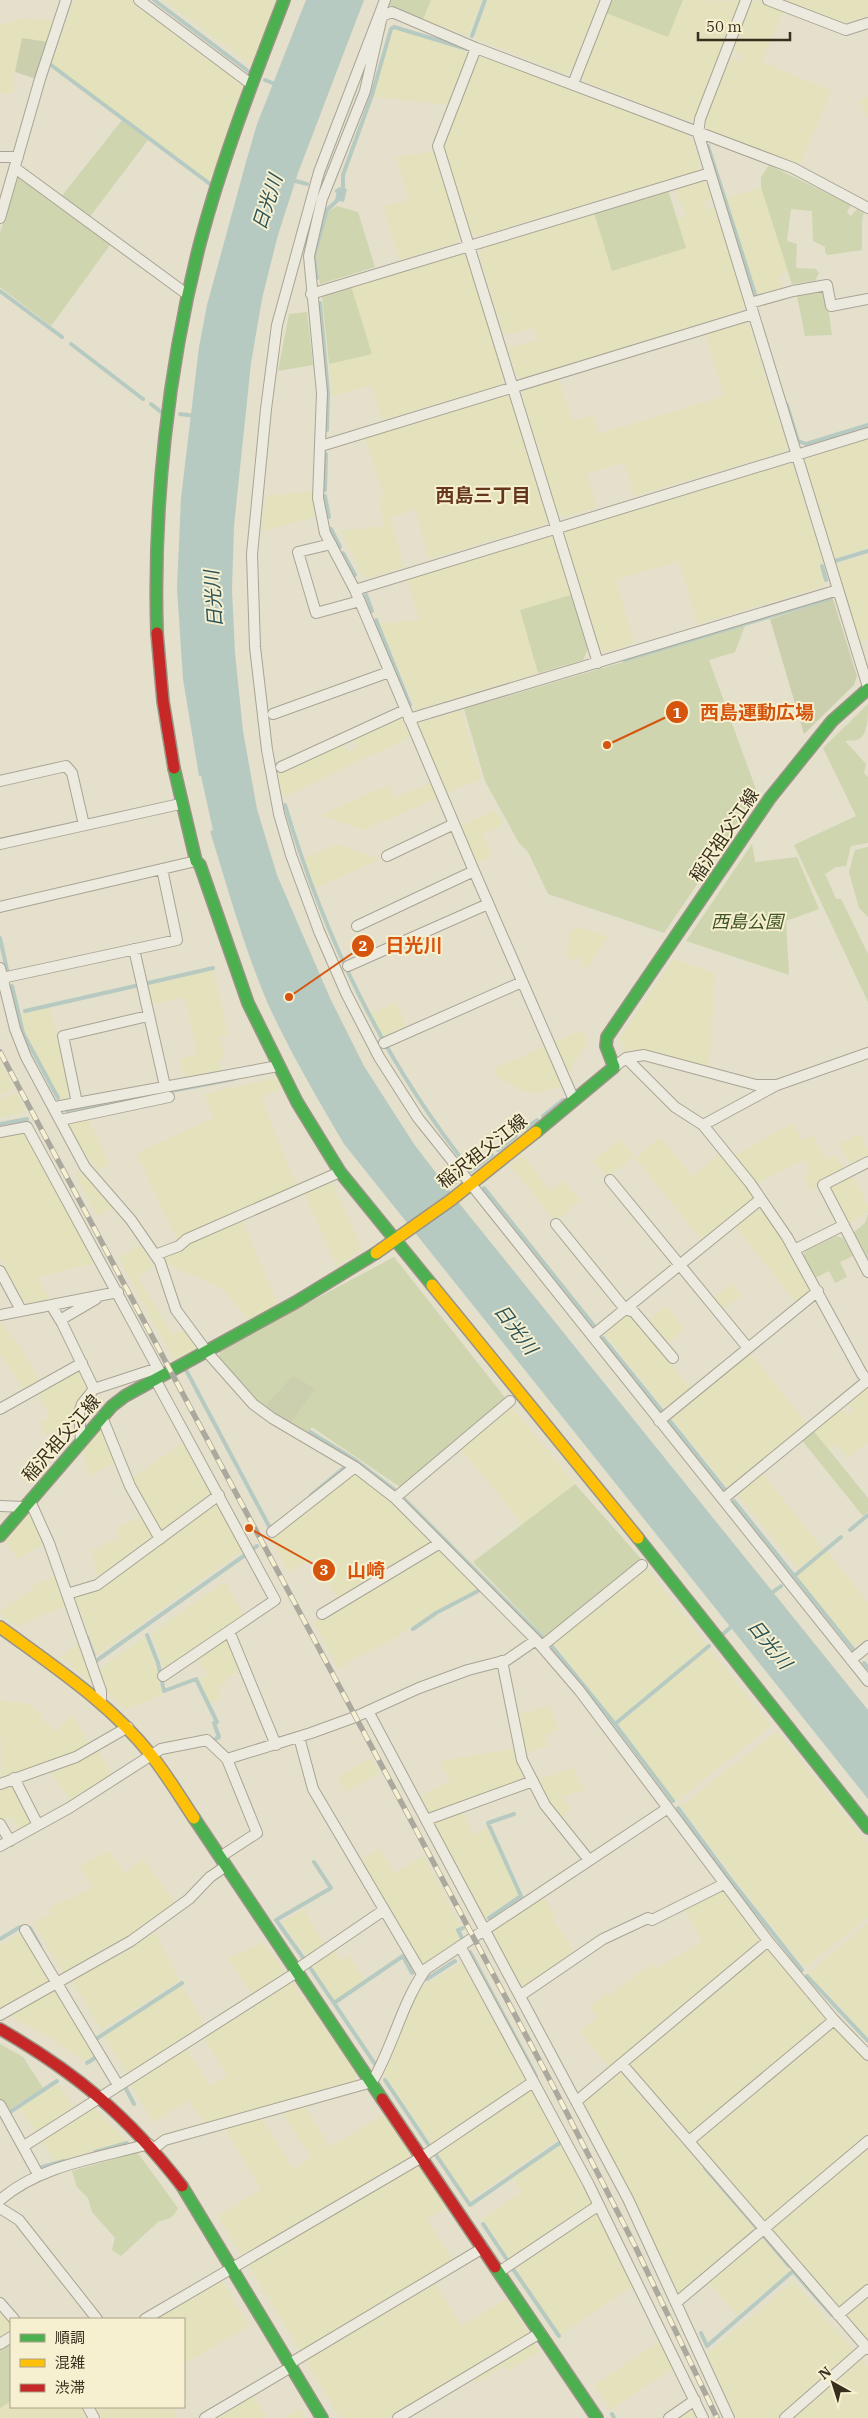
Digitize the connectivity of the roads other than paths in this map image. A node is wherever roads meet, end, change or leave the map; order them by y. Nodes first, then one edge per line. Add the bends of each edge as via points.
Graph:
1 (66, 0) edge
2 (139, 0) edge
3 (284, 0) edge
4 (385, 0) edge
5 (606, 0) edge
6 (746, 0) edge
7 (768, 0) edge
8 (868, 23) edge
9 (476, 48) junction
10 (251, 84) junction
11 (573, 84) junction
12 (698, 133) junction
13 (0, 157) edge
14 (18, 157) junction
15 (15, 168) junction
16 (710, 174) junction
17 (868, 208) edge
18 (0, 218) edge
19 (470, 247) junction
20 (310, 294) junction
21 (188, 295) junction
22 (868, 299) edge
23 (750, 303) junction
24 (753, 314) junction
25 (513, 387) junction
26 (868, 433) edge
27 (320, 446) junction
28 (796, 454) junction
29 (556, 527) junction
30 (331, 544) junction
31 (355, 590) junction
32 (838, 590) junction
33 (360, 600) junction
34 (598, 663) junction
35 (389, 672) junction
36 (868, 688) edge
37 (273, 714) dead end
38 (407, 714) junction
39 (281, 767) dead end
40 (0, 781) edge
41 (180, 804) junction
42 (454, 824) junction
43 (84, 826) junction
44 (0, 844) edge
45 (387, 856) dead end
46 (196, 861) junction
47 (162, 869) junction
48 (474, 871) junction
49 (488, 904) junction
50 (0, 906) edge
51 (357, 926) dead end
52 (134, 949) junction
53 (348, 966) dead end
54 (1, 973) edge
55 (522, 982) junction
56 (148, 1016) junction
57 (384, 1043) dead end
58 (868, 1053) edge
59 (626, 1058) junction
60 (278, 1066) junction
61 (614, 1067) junction
62 (777, 1085) junction
63 (165, 1086) junction
64 (169, 1098) dead end
65 (574, 1100) junction
66 (77, 1103) junction
67 (54, 1107) junction
68 (61, 1120) junction
69 (703, 1125) junction
70 (0, 1132) edge
71 (868, 1162) edge
72 (340, 1172) junction
73 (610, 1180) dead end
74 (468, 1185) junction
75 (760, 1199) junction
76 (556, 1224) dead end
77 (844, 1226) junction
78 (395, 1240) junction
79 (794, 1250) junction
80 (155, 1255) junction
81 (679, 1265) junction
82 (0, 1271) edge
83 (868, 1272) edge
84 (818, 1291) junction
85 (118, 1292) junction
86 (103, 1295) junction
87 (51, 1305) junction
88 (626, 1309) junction
89 (21, 1310) junction
90 (0, 1315) edge
91 (60, 1320) junction
92 (592, 1336) junction
93 (748, 1348) junction
94 (207, 1352) junction
95 (673, 1358) dead end
96 (82, 1363) junction
97 (158, 1374) junction
98 (868, 1380) edge
99 (94, 1389) junction
100 (510, 1402) dead end
101 (0, 1409) edge
102 (102, 1417) junction
103 (660, 1420) junction
104 (81, 1441) junction
105 (355, 1467) junction
106 (219, 1495) junction
107 (395, 1498) junction
108 (722, 1500) junction
109 (27, 1504) junction
110 (0, 1506) edge
111 (272, 1532) dead end
112 (0, 1536) edge
113 (160, 1539) junction
114 (440, 1543) junction
115 (642, 1565) dead end
116 (67, 1594) junction
117 (322, 1614) dead end
118 (0, 1627) edge
119 (229, 1632) junction
120 (539, 1643) junction
121 (868, 1646) edge
122 (851, 1660) junction
123 (502, 1661) junction
124 (163, 1676) dead end
125 (868, 1681) edge
126 (101, 1702) junction
127 (368, 1711) junction
128 (128, 1727) junction
129 (299, 1737) junction
130 (276, 1745) junction
131 (152, 1756) junction
132 (227, 1759) junction
133 (14, 1778) junction
134 (533, 1781) junction
135 (0, 1784) edge
136 (668, 1808) junction
137 (426, 1820) junction
138 (0, 1824) edge
139 (38, 1825) junction
140 (868, 1828) edge
141 (10, 1841) junction
142 (0, 1846) edge
143 (589, 1860) junction
144 (223, 1862) junction
145 (724, 1884) junction
146 (384, 1910) junction
147 (25, 1930) dead end
148 (486, 1930) junction
149 (768, 1941) junction
150 (460, 1946) junction
151 (296, 1971) junction
152 (422, 1974) junction
153 (57, 1983) junction
154 (521, 1995) junction
155 (0, 2015) edge
156 (834, 2020) junction
157 (0, 2029) edge
158 (868, 2054) edge
159 (622, 2064) junction
160 (372, 2082) junction
161 (533, 2082) junction
162 (118, 2085) junction
163 (101, 2096) junction
164 (578, 2100) junction
165 (0, 2105) edge
166 (689, 2141) junction
167 (868, 2141) edge
168 (24, 2146) junction
169 (151, 2146) junction
170 (422, 2157) junction
171 (38, 2174) junction
172 (0, 2200) edge
173 (598, 2205) junction
174 (0, 2208) edge
175 (764, 2228) junction
176 (483, 2248) junction
177 (232, 2270) junction
178 (499, 2272) junction
179 (868, 2290) edge
180 (677, 2302) junction
181 (0, 2304) edge
182 (838, 2315) junction
183 (13, 2318) edge
184 (96, 2318) edge
185 (147, 2318) edge
186 (540, 2333) junction
187 (867, 2348) edge
188 (290, 2366) junction
189 (694, 2400) junction
190 (205, 2418) edge
191 (322, 2418) edge
192 (398, 2418) edge
193 (597, 2418) edge
194 (669, 2418) edge
195 (703, 2418) edge
196 (729, 2418) edge
197 (785, 2418) edge

1 - 14 street
2 - 10 street
3 - 10 street
4 - 74 street via 319,172 277,325 252,554 255,647 267,750 279,814 319,931 379,1057 418,1118
5 - 11 street
6 - 12 street via 700,120
7 - 8 street via 846,30
9 - 11 street
9 - 19 street via 438,146
9 - 20 street via 392,12 382,16 365,91 322,199 309,256
10 - 21 street via 227,152
11 - 12 street
12 - 16 street
12 - 17 street via 793,168
13 - 14 street
14 - 15 street
15 - 18 street
15 - 21 street
16 - 19 street
16 - 23 street
19 - 20 street
19 - 25 street
20 - 27 street via 322,393
21 - 41 street via 174,366 157,536 160,664
22 - 23 street via 832,306 827,285
23 - 24 street
24 - 25 street
24 - 28 street
25 - 27 street
25 - 29 street
26 - 28 street
27 - 30 street via 318,498 325,533
28 - 29 street
28 - 32 street
29 - 31 street
29 - 34 street
30 - 31 street
30 - 33 street via 298,552 316,613
31 - 33 street
32 - 34 street
32 - 36 street
33 - 35 street
34 - 38 street
35 - 37 street
35 - 38 street
36 - 61 street, 稲沢祖父江線 via 832,722 776,790 607,1037 606,1046
38 - 39 street
38 - 42 street
40 - 43 street via 66,766 72,773
41 - 43 street
41 - 46 street
42 - 45 street
42 - 48 street
43 - 44 street
46 - 47 street
46 - 60 street via 238,976
47 - 50 street
47 - 52 street via 177,940
48 - 49 street
48 - 51 street
49 - 53 street
49 - 55 street
52 - 54 street
52 - 56 street
54 - 67 street via 15,1029 26,1057
55 - 57 street
55 - 65 street
56 - 63 street
56 - 66 street via 63,1036
58 - 62 street
59 - 61 street
59 - 62 street via 644,1055 756,1085
59 - 69 street via 670,1103
60 - 63 street
60 - 72 street
61 - 65 street, 稲沢祖父江線
62 - 69 street
63 - 66 street
64 - 68 street
65 - 74 street, 稲沢祖父江線
66 - 67 street
67 - 68 street
68 - 80 street via 85,1168 131,1220
69 - 75 street
70 - 85 street via 27,1127
71 - 77 street via 823,1185
72 - 78 street
72 - 80 street
73 - 81 street
74 - 78 street, 稲沢祖父江線
74 - 92 street
75 - 79 street
75 - 81 street
76 - 88 street
77 - 79 street
77 - 83 street
78 - 94 street, 稲沢祖父江線 via 327,1285
78 - 140 street
79 - 84 street
80 - 94 street via 176,1310
81 - 88 street
81 - 93 street
82 - 89 street
84 - 93 street
84 - 98 street
85 - 86 street
85 - 97 street
86 - 87 street
86 - 91 street
87 - 89 street
87 - 91 street
88 - 92 street
88 - 95 street via 634,1312
89 - 90 street
91 - 96 street
92 - 103 street
93 - 103 street
94 - 97 street, 稲沢祖父江線
94 - 105 street via 253,1404
96 - 99 street
96 - 101 street
97 - 99 street
97 - 102 street, 稲沢祖父江線 via 125,1396
97 - 106 street
98 - 108 street
99 - 104 street via 79,1413
100 - 107 street
102 - 104 street, 稲沢祖父江線
102 - 113 street via 130,1486
103 - 108 street
104 - 109 street, 稲沢祖父江線
105 - 107 street
105 - 111 street
106 - 113 street
106 - 119 street via 275,1600
107 - 114 street
108 - 122 street
109 - 110 street
109 - 112 street, 稲沢祖父江線
109 - 116 street via 49,1543
113 - 116 street via 97,1585
114 - 117 street
114 - 120 street
115 - 120 street
116 - 126 street via 101,1691
118 - 126 street
119 - 124 street
119 - 130 street
120 - 123 street
120 - 136 street via 579,1690
121 - 122 street
122 - 125 street
123 - 127 street via 419,1688
123 - 134 street via 522,1760
126 - 128 street
127 - 129 street
127 - 137 street
128 - 131 street
128 - 133 street via 76,1757
129 - 130 street
129 - 146 street via 313,1789
130 - 132 street
131 - 132 street via 161,1749 207,1740
131 - 139 street
131 - 144 street
132 - 144 street via 257,1832
133 - 135 street
133 - 139 street
134 - 137 street
134 - 143 street via 545,1805
136 - 143 street
136 - 145 street
137 - 148 street
138 - 141 street
139 - 141 street
141 - 142 street
143 - 148 street
144 - 151 street
144 - 153 street via 189,1900 131,1941
145 - 149 street
145 - 154 street via 652,1920 648,1918 603,1939
146 - 151 street
146 - 152 street
147 - 153 street
148 - 150 street
148 - 154 street
149 - 156 street
149 - 159 street
150 - 152 street
150 - 161 street
151 - 160 street
151 - 162 street
152 - 160 street via 385,2060
153 - 155 street
153 - 162 street
154 - 164 street
156 - 158 street
156 - 166 street
157 - 163 street via 41,2052
159 - 164 street
159 - 166 street
160 - 169 street
160 - 170 street
161 - 170 street
161 - 173 street
162 - 163 street
163 - 168 street
163 - 169 street
164 - 180 street
165 - 168 street
166 - 175 street
167 - 175 street
168 - 171 street
169 - 171 street
169 - 177 street via 184,2188
170 - 176 street
170 - 177 street
171 - 172 street
173 - 178 street
173 - 189 street
174 - 184 street via 19,2220
175 - 180 street
175 - 182 street
176 - 178 street
176 - 188 street
177 - 185 street
177 - 188 street
178 - 186 street
179 - 182 street
180 - 196 street
181 - 183 street
182 - 187 street
186 - 192 street
186 - 193 street
187 - 197 street
188 - 190 street
188 - 191 street
189 - 194 street
189 - 195 street

